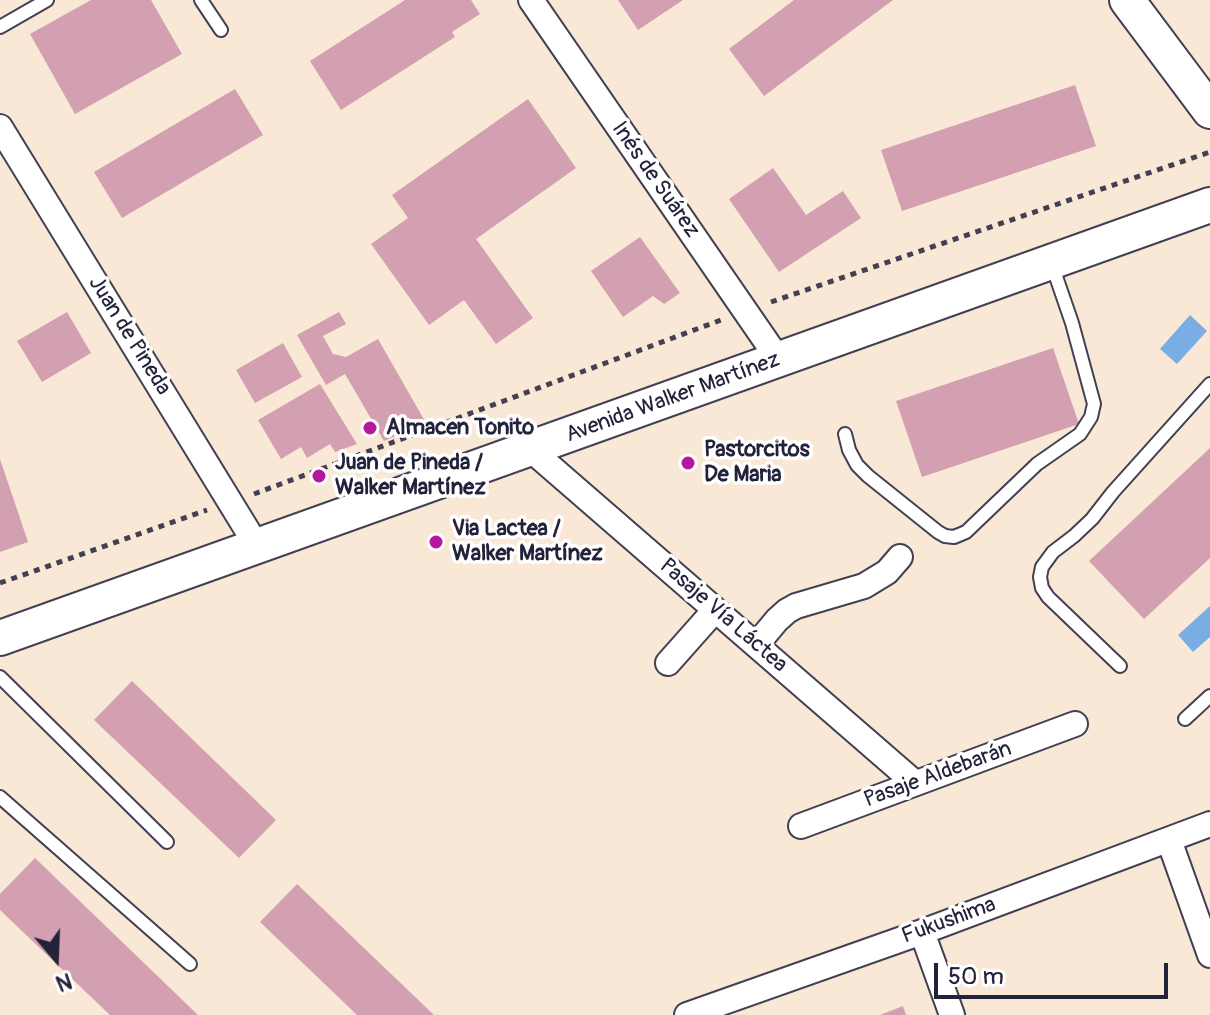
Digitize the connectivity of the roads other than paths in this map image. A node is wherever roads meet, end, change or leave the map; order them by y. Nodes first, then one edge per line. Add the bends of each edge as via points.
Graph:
1 (47, 0) edge
2 (201, 0) edge
3 (531, 0) edge
4 (1127, 0) edge
5 (0, 27) edge
6 (221, 30) dead end
7 (1210, 111) edge
8 (0, 127) edge
9 (1210, 205) edge
10 (1051, 261) junction
11 (779, 360) junction
12 (1210, 384) edge
13 (845, 434) dead end
14 (530, 449) junction
15 (257, 546) junction
16 (900, 557) dead end
17 (715, 610) junction
18 (0, 638) edge
19 (756, 645) junction
20 (668, 663) dead end
21 (1120, 666) dead end
22 (0, 677) edge
23 (1210, 696) edge
24 (1185, 719) dead end
25 (1075, 724) dead end
26 (915, 783) junction
27 (0, 797) edge
28 (1210, 824) edge
29 (801, 826) dead end
30 (1169, 840) junction
31 (167, 842) dead end
32 (922, 932) junction
33 (1210, 955) edge
34 (190, 964) dead end
35 (687, 1015) edge
36 (952, 1015) edge

1 - 5 lane
2 - 6 lane
3 - 11 street, Inés de Suárez
4 - 7 main road
8 - 15 street, Juan de Pineda
9 - 10 main road, Avenida Walker Martínez
10 - 11 main road, Avenida Walker Martínez
10 - 13 lane via 1094,404 1091,417 1080,434 1037,464 966,532 945,536 926,523 857,465
11 - 14 main road, Avenida Walker Martínez
12 - 21 lane via 1092,519 1042,567 1042,588 1048,597
14 - 15 main road, Avenida Walker Martínez
14 - 17 street, Pasaje Vía Láctea
15 - 18 main road, Avenida Walker Martínez
16 - 19 street via 864,586 787,611
17 - 19 street, Pasaje Vía Láctea
17 - 20 street
19 - 26 street, Pasaje Vía Láctea
22 - 31 lane
23 - 24 lane
25 - 26 street, Pasaje Aldebarán
26 - 29 street, Pasaje Aldebarán
27 - 34 lane
28 - 30 street, Fukushima
30 - 32 street, Fukushima
30 - 33 street
32 - 35 street, Fukushima
32 - 36 street

